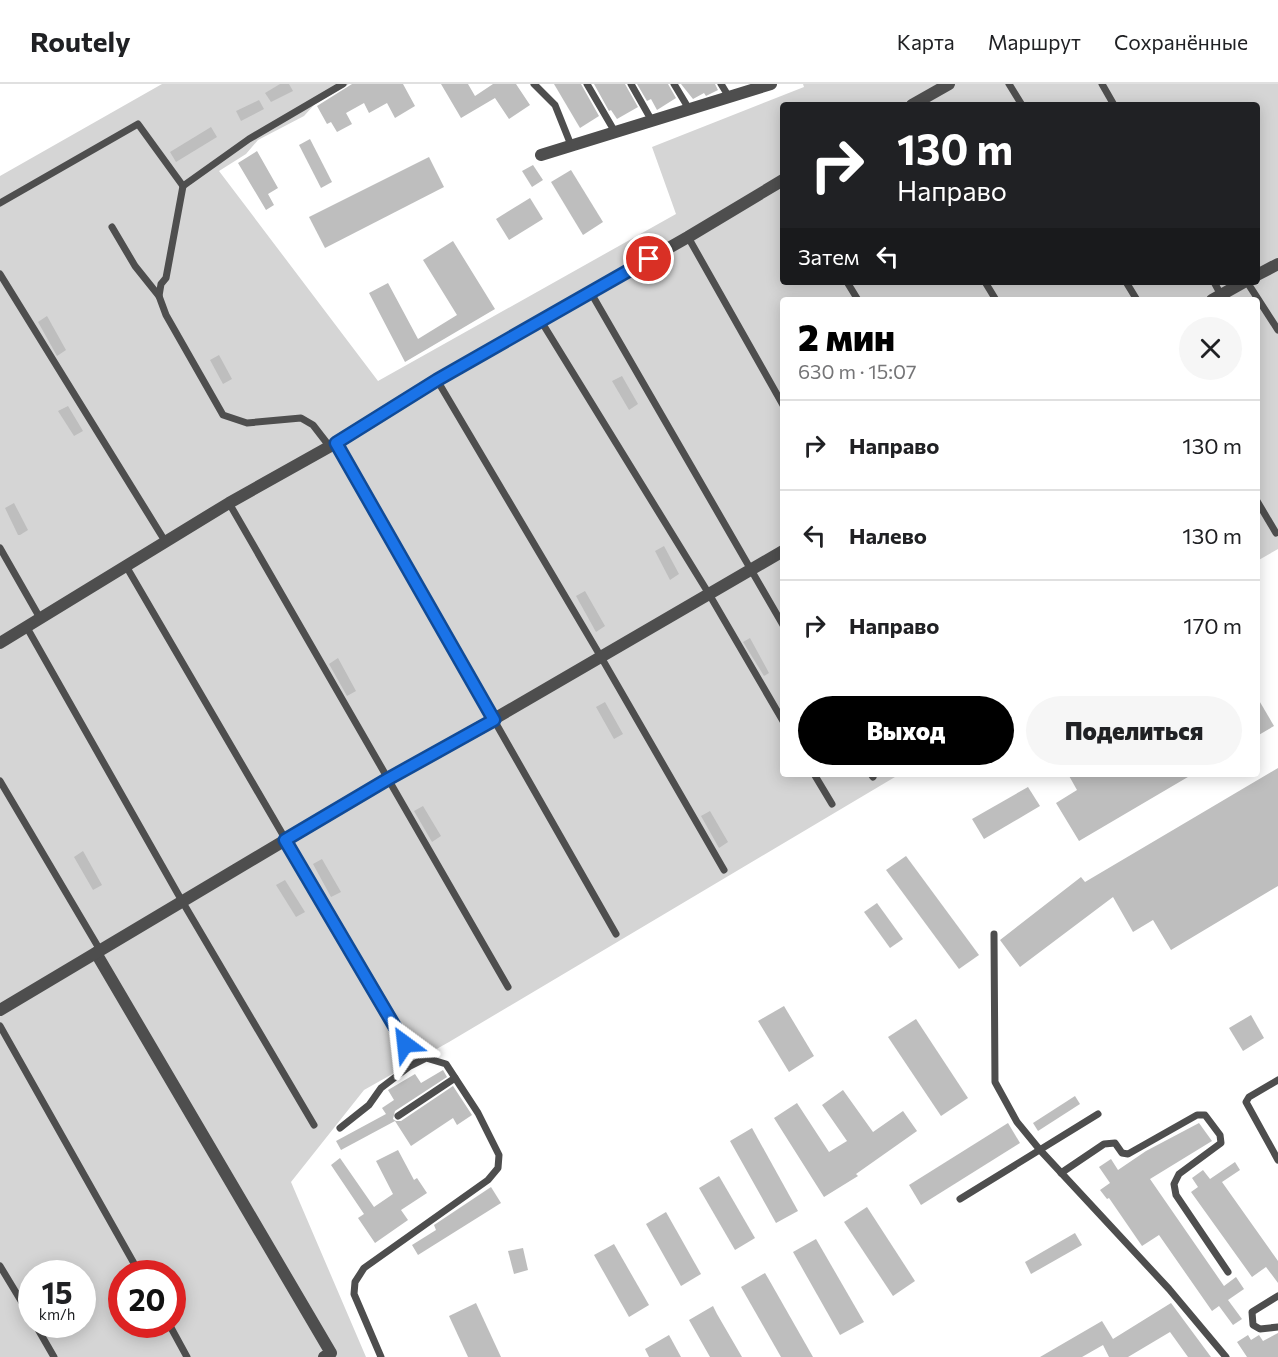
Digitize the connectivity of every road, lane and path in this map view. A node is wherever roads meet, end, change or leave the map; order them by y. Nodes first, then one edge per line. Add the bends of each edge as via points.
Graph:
1 (343, 84) edge
2 (534, 84) edge
3 (542, 84) edge
4 (587, 84) edge
5 (631, 84) edge
6 (674, 84) edge
7 (721, 84) edge
8 (770, 84) edge
9 (949, 84) edge
10 (1009, 84) edge
11 (1102, 84) edge
12 (729, 97) junction
13 (917, 102) edge
14 (1020, 102) edge
15 (1112, 102) edge
16 (555, 105) junction
17 (689, 109) junction
18 (652, 121) junction
19 (615, 132) junction
20 (571, 146) junction
21 (541, 155) dead end
22 (780, 182) edge
23 (183, 186) junction
24 (0, 203) edge
25 (112, 227) dead end
26 (688, 237) junction
27 (1278, 264) edge
28 (1260, 273) edge
29 (0, 274) edge
30 (1240, 285) edge
31 (591, 293) junction
32 (159, 296) junction
33 (1217, 297) edge
34 (1260, 303) edge
35 (541, 321) junction
36 (1278, 330) edge
37 (437, 380) junction
38 (780, 400) edge
39 (333, 445) junction
40 (228, 503) junction
41 (1260, 506) edge
42 (1276, 533) dead end
43 (165, 542) junction
44 (0, 548) edge
45 (780, 553) edge
46 (126, 566) junction
47 (751, 570) junction
48 (709, 594) junction
49 (40, 618) junction
50 (780, 620) edge
51 (26, 627) junction
52 (0, 643) edge
53 (601, 657) junction
54 (780, 716) edge
55 (494, 720) junction
56 (816, 777) edge
57 (388, 779) junction
58 (0, 781) edge
59 (832, 804) dead end
60 (285, 840) junction
61 (724, 870) dead end
62 (182, 901) junction
63 (615, 934) dead end
64 (994, 934) dead end
65 (98, 951) junction
66 (508, 987) dead end
67 (0, 1010) edge
68 (0, 1026) edge
69 (405, 1044) dead end
70 (455, 1078) junction
71 (1278, 1080) edge
72 (1098, 1114) dead end
73 (398, 1116) dead end
74 (314, 1125) dead end
75 (340, 1128) dead end
76 (1040, 1150) junction
77 (1278, 1160) edge
78 (1061, 1173) junction
79 (960, 1199) dead end
80 (132, 1260) edge
81 (0, 1266) edge
82 (1228, 1272) dead end
83 (18, 1296) edge
84 (1278, 1296) edge
85 (1278, 1327) edge
86 (43, 1338) edge
87 (177, 1338) edge
88 (54, 1357) edge
89 (187, 1357) edge
90 (324, 1357) edge
91 (381, 1357) edge
92 (1226, 1357) edge

1 - 23 lane via 249,140
2 - 16 lane
3 - 16 lane
4 - 19 lane
5 - 18 lane
6 - 17 lane
7 - 12 lane
8 - 12 street
9 - 13 street
10 - 14 lane
11 - 15 lane
12 - 17 street
16 - 20 lane
17 - 18 street
18 - 19 street
19 - 20 street
20 - 21 street
22 - 26 street
23 - 24 lane via 138,124
23 - 32 lane via 166,278
25 - 32 lane
26 - 31 street
26 - 38 lane
27 - 28 street
29 - 43 lane
30 - 33 street
31 - 35 street
31 - 47 lane
32 - 39 lane via 223,416 247,423 301,417
34 - 36 lane
35 - 37 street
35 - 48 lane
37 - 39 street
37 - 53 lane
39 - 40 street
39 - 55 lane
40 - 43 street
40 - 57 lane
41 - 42 lane
43 - 46 street
44 - 49 lane
45 - 47 street
46 - 49 street
46 - 60 lane
47 - 48 street
47 - 50 lane
48 - 53 street
48 - 54 lane
49 - 51 street
51 - 52 street
51 - 62 lane
53 - 55 street
53 - 61 lane
55 - 57 street
55 - 63 lane
56 - 59 lane
57 - 60 street
57 - 66 lane
58 - 65 lane
60 - 62 street
60 - 69 lane
62 - 65 street
62 - 74 lane
64 - 76 lane via 995,1082 1017,1122
65 - 67 street
65 - 90 street via 331,1353
68 - 80 lane
70 - 73 lane
70 - 75 lane via 446,1064 426,1058 381,1088 369,1105
70 - 91 lane via 499,1155 498,1168 488,1180 364,1268 355,1282 354,1294
71 - 77 lane via 1246,1102
72 - 76 lane
76 - 78 lane
76 - 79 lane
78 - 82 lane via 1104,1143 1115,1143 1122,1153 1128,1154 1197,1115 1205,1115 1221,1143 1179,1174 1174,1184 1176,1195
78 - 92 lane via 1169,1288
81 - 83 lane
84 - 85 lane via 1252,1312 1251,1317 1253,1325 1260,1329
86 - 88 lane
87 - 89 lane

